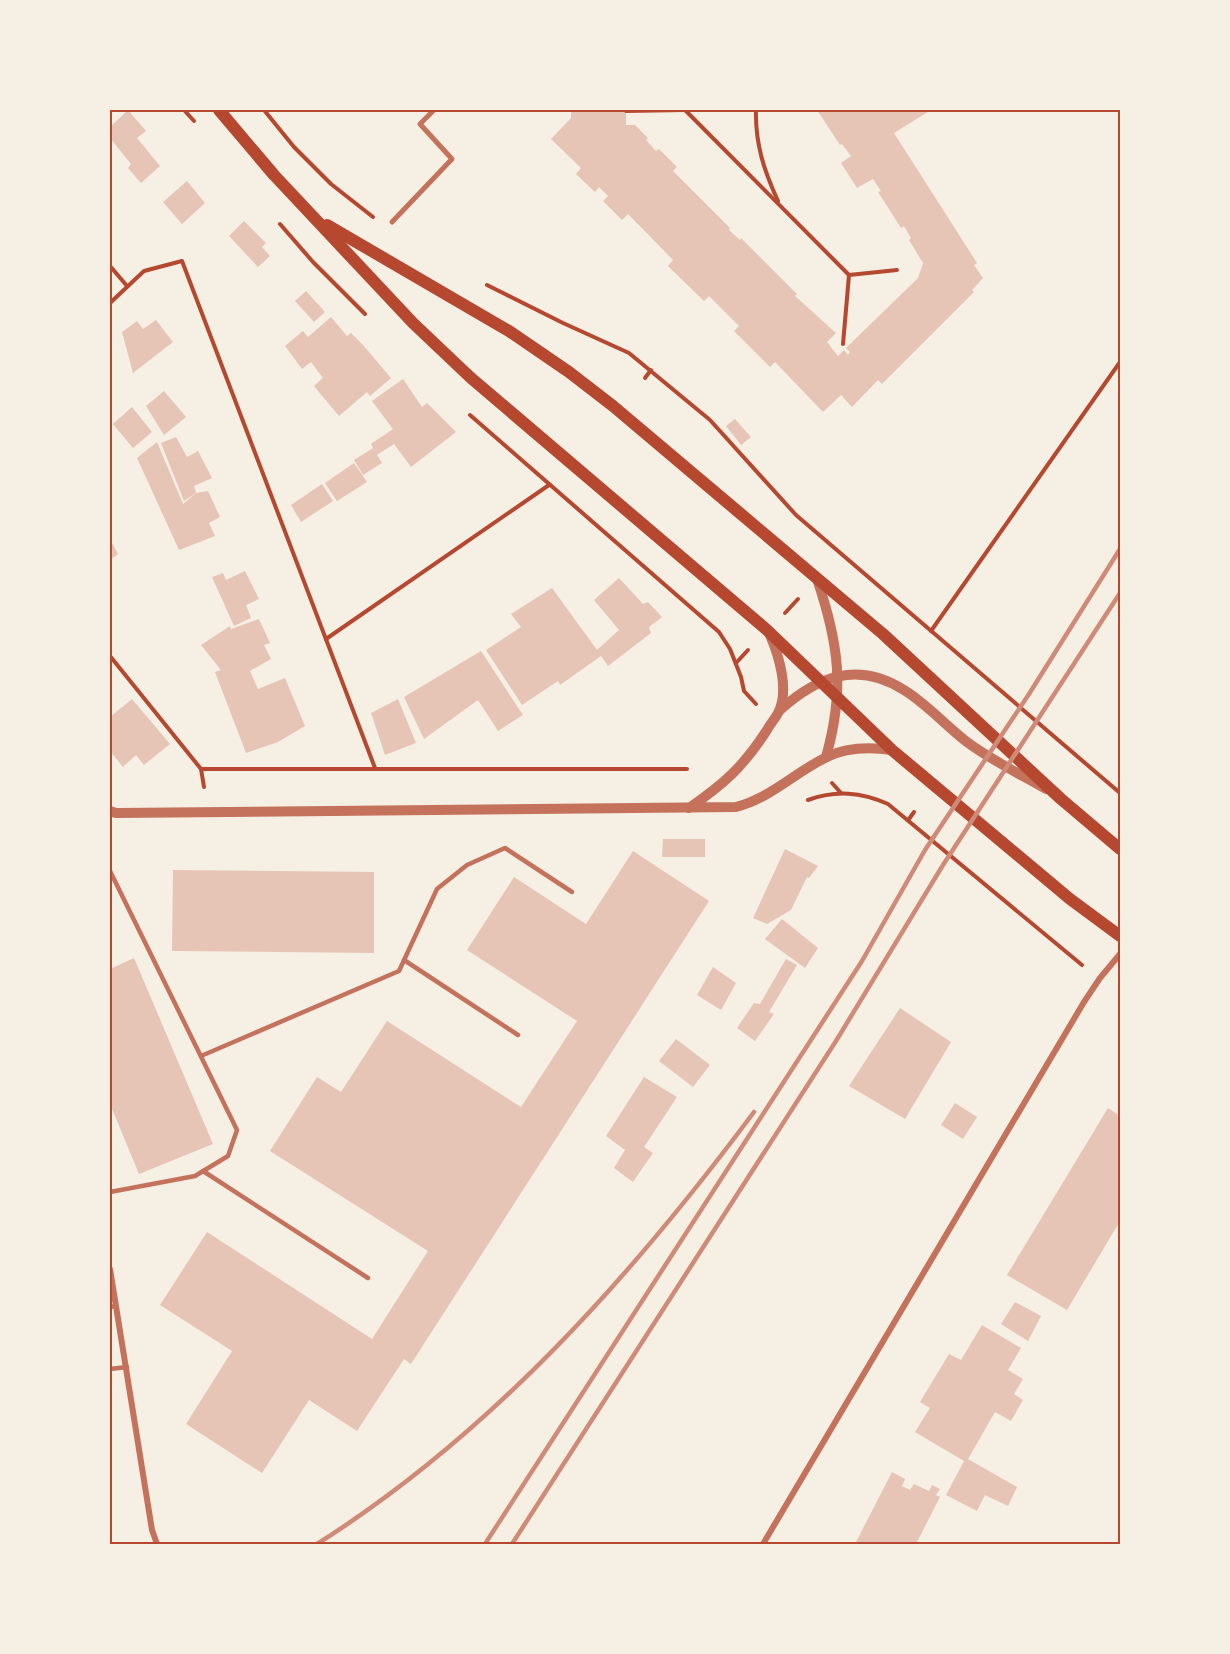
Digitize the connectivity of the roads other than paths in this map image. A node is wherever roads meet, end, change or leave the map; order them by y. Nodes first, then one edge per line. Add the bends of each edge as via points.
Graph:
1 (219, 110) edge
2 (434, 110) edge
3 (314, 216) junction
4 (392, 222) dead end
5 (817, 579) junction
6 (767, 630) junction
7 (838, 675) junction
8 (820, 682) junction
9 (837, 698) junction
10 (780, 710) junction
11 (892, 750) junction
12 (826, 757) junction
13 (1061, 799) junction
14 (688, 808) junction
15 (110, 811) edge
16 (1120, 849) edge
17 (110, 871) edge
18 (572, 892) dead end
19 (1120, 936) edge
20 (1120, 954) edge
21 (404, 960) junction
22 (518, 1035) dead end
23 (201, 1056) junction
24 (203, 1171) junction
25 (110, 1192) edge
26 (110, 1269) edge
27 (368, 1278) dead end
28 (113, 1307) edge
29 (126, 1367) junction
30 (110, 1369) edge
31 (157, 1545) edge
32 (763, 1545) edge

1 - 3 main road
2 - 4 street via 420,124 452,159
3 - 5 main road via 509,331 569,372
3 - 6 main road via 413,323 471,378
5 - 7 street via 830,617
5 - 13 main road via 910,658
6 - 8 main road
6 - 10 street via 781,670
7 - 8 street
7 - 9 street
7 - 13 street via 866,676 894,684 969,743
8 - 9 main road
8 - 10 street
9 - 11 main road
9 - 12 street
10 - 14 street via 738,769
11 - 12 street via 871,747
11 - 19 main road
12 - 14 street via 749,804
13 - 16 main road
14 - 15 street
17 - 23 lane
18 - 21 lane via 505,848 467,865 438,889
20 - 32 street via 1084,1002
21 - 22 lane
21 - 23 lane via 399,971
23 - 24 lane via 237,1130 228,1156
24 - 25 lane via 195,1176
24 - 27 lane
26 - 28 street
28 - 29 street
29 - 30 lane
29 - 31 street

